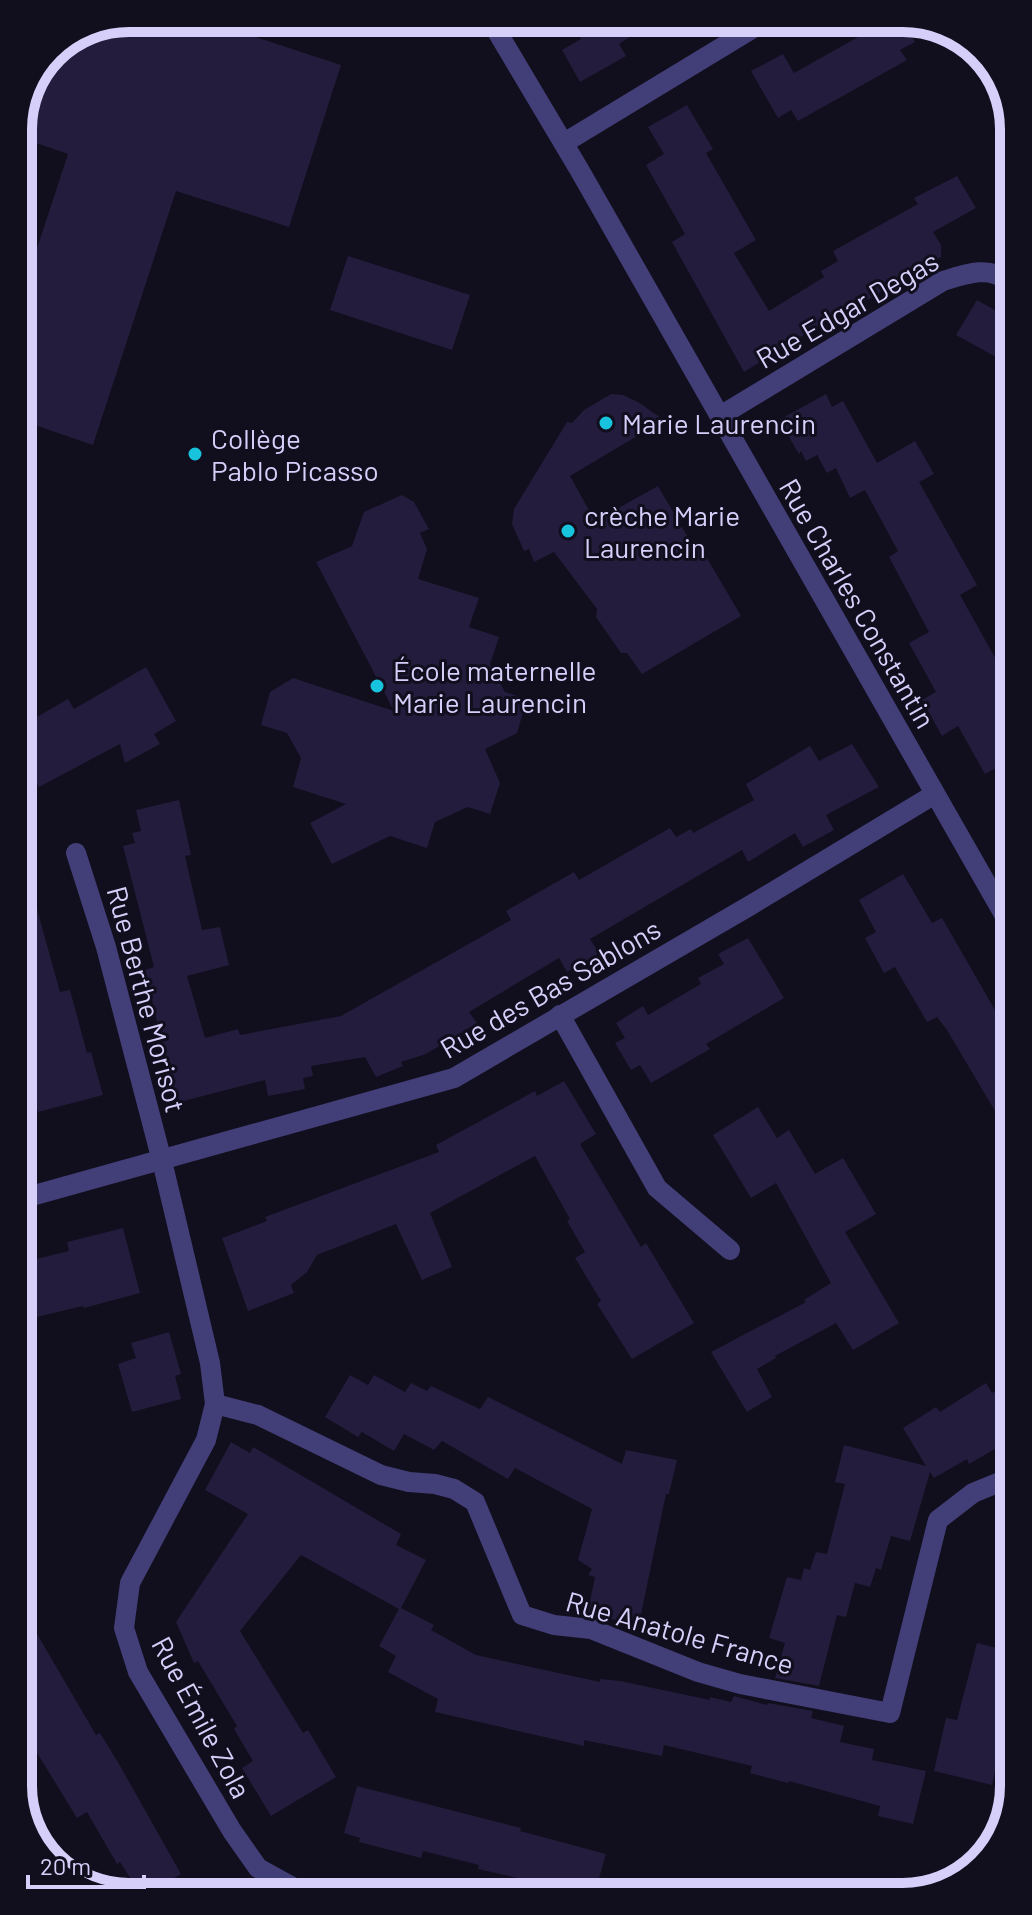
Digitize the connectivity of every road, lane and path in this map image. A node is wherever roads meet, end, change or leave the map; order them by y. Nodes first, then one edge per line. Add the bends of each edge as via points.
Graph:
1 (497, 32) edge
2 (747, 32) edge
3 (564, 143) junction
4 (1000, 276) edge
5 (720, 416) junction
6 (935, 794) junction
7 (76, 853) dead end
8 (1000, 908) edge
9 (560, 1015) junction
10 (162, 1161) junction
11 (32, 1196) edge
12 (730, 1250) dead end
13 (215, 1404) junction
14 (1000, 1482) edge
15 (285, 1883) edge

1 - 3 street, Rue Charles Constantin
2 - 3 street
3 - 5 street, Rue Charles Constantin
4 - 5 street, Rue Edgar Degas via 974,271 943,281
5 - 6 street, Rue Charles Constantin
6 - 8 street, Rue Charles Constantin
6 - 9 street, Rue des Bas Sablons
7 - 10 street, Rue Berthe Morisot
9 - 10 street, Rue des Bas Sablons via 454,1078
9 - 12 street via 657,1188
10 - 11 street, Rue des Bas Sablons
10 - 13 street, Rue Émile Zola
13 - 14 street, Rue Anatole France via 258,1415 381,1475 454,1489 475,1502 522,1615 591,1629 740,1684 890,1713 938,1520 973,1493
13 - 15 street, Rue Émile Zola via 206,1440 130,1583 124,1628 138,1672 232,1831 258,1868

